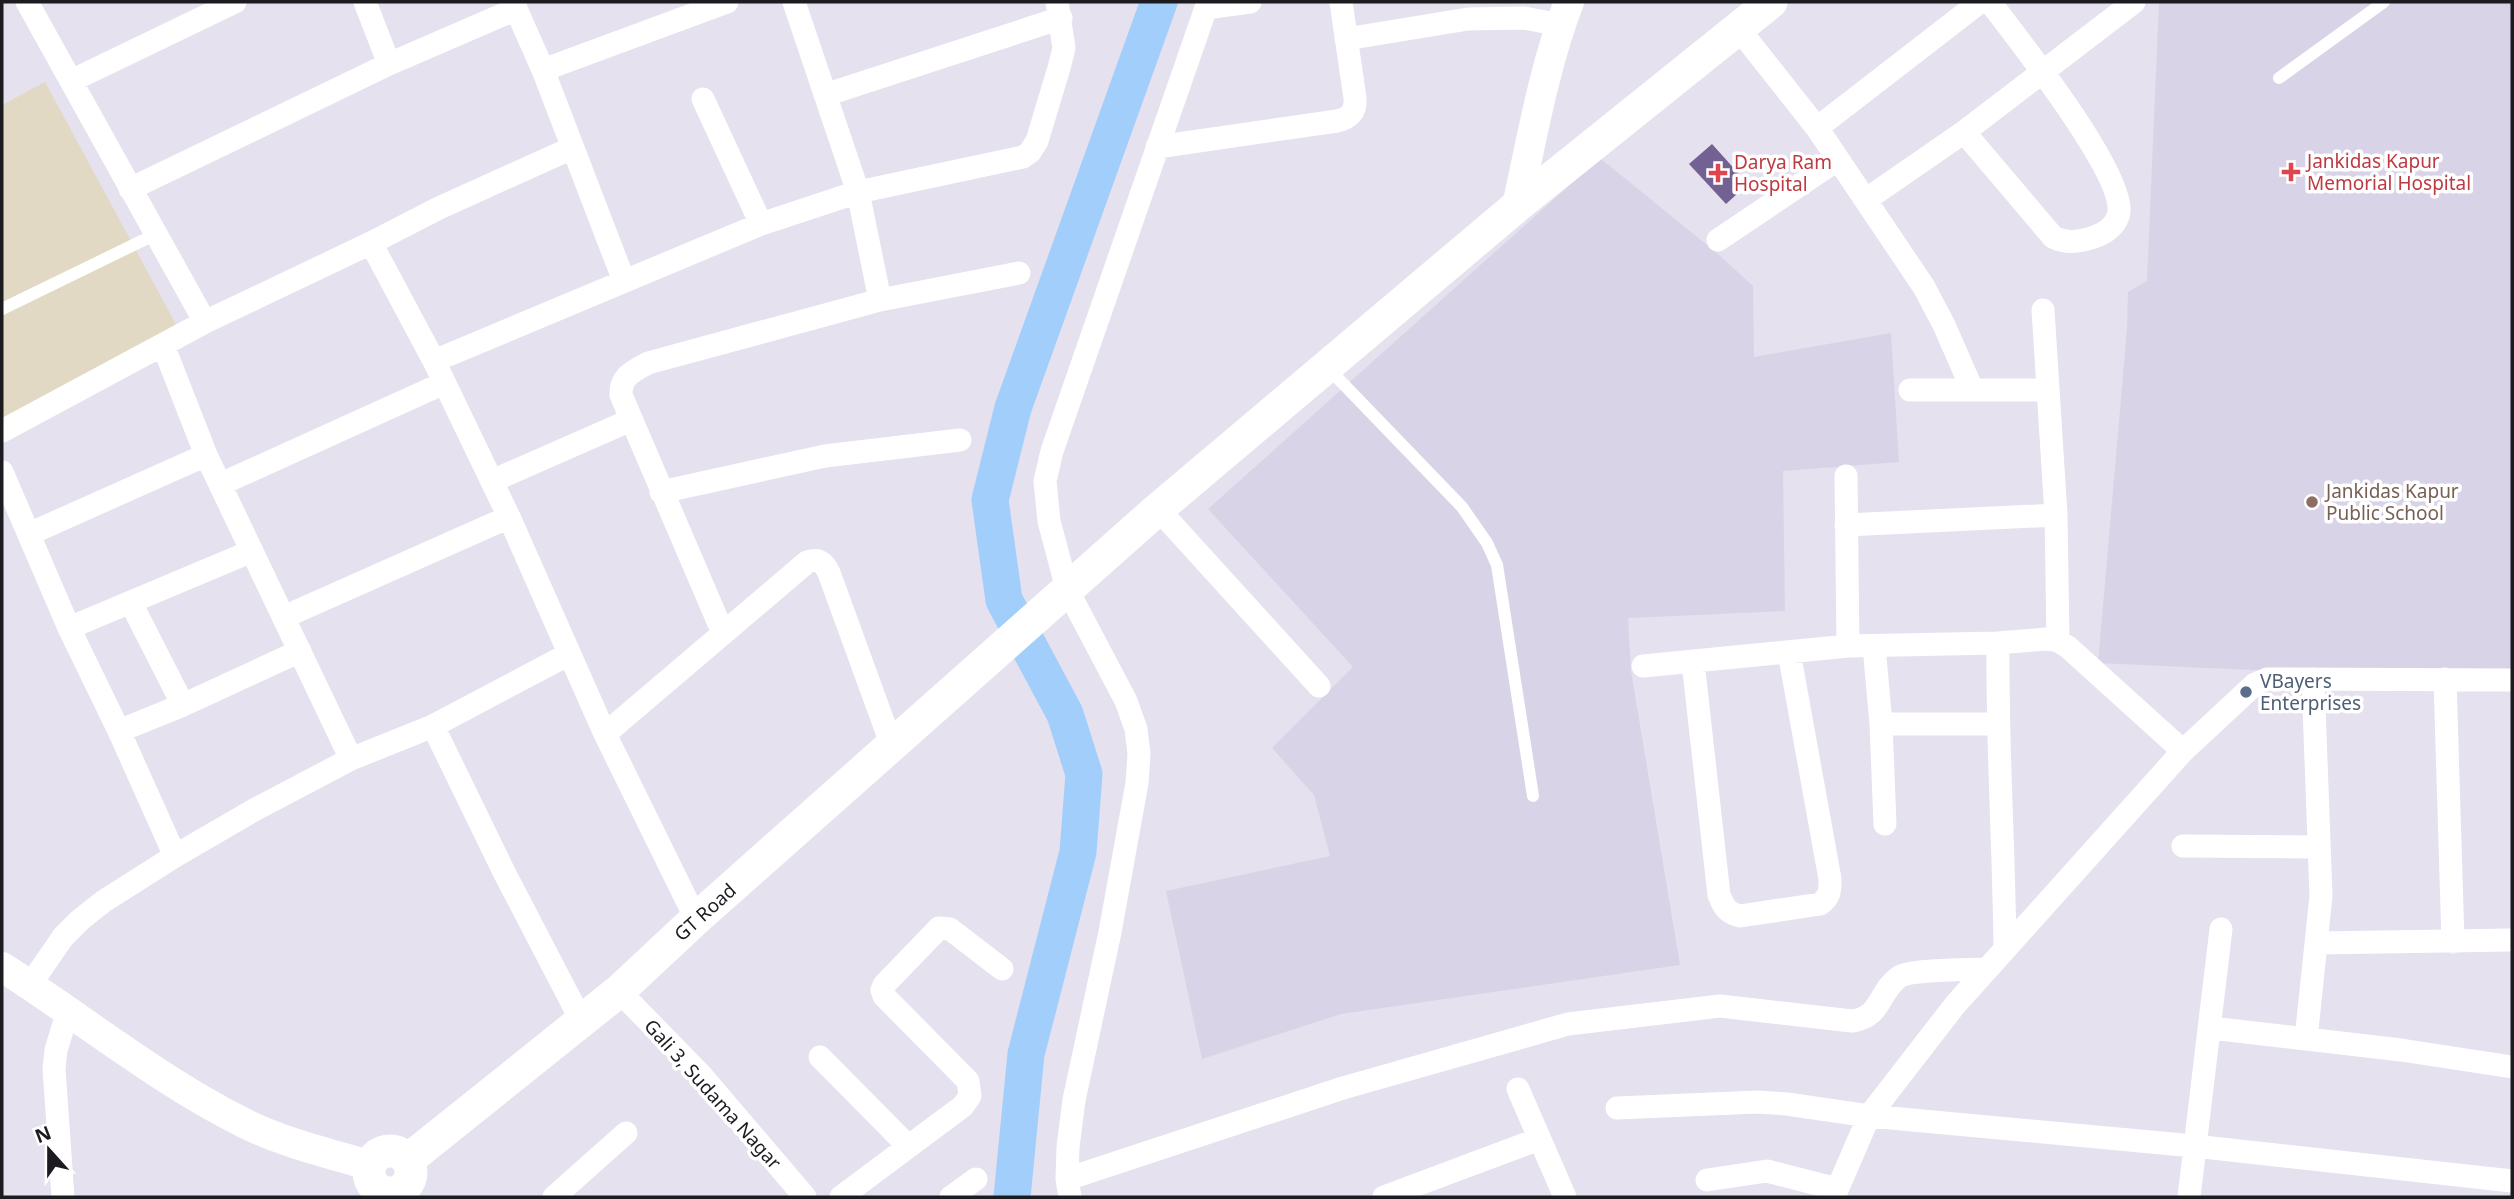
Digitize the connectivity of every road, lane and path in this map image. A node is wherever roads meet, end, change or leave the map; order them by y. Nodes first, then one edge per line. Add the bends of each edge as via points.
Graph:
1 (27, 2) edge
2 (235, 2) edge
3 (365, 2) edge
4 (727, 2) edge
5 (794, 2) edge
6 (1250, 2) edge
7 (1341, 2) edge
8 (1770, 2) edge
9 (1980, 2) edge
10 (1990, 2) edge
11 (2134, 2) edge
12 (2384, 2) edge
13 (1207, 5) edge
14 (514, 6) edge
15 (1059, 10) edge
16 (1464, 10) edge
17 (1565, 13) edge
18 (1738, 28) junction
19 (1346, 39) junction
20 (389, 64) junction
21 (543, 71) junction
22 (2042, 71) junction
23 (2279, 78) dead end
24 (71, 81) junction
25 (825, 96) junction
26 (703, 99) dead end
27 (1817, 128) junction
28 (1964, 132) junction
29 (1157, 147) junction
30 (572, 148) junction
31 (1838, 160) junction
32 (131, 189) junction
33 (858, 192) junction
34 (1867, 199) junction
35 (1517, 206) junction
36 (761, 224) junction
37 (156, 234) junction
38 (1718, 240) dead end
39 (371, 243) junction
40 (1019, 273) dead end
41 (624, 281) junction
42 (880, 300) junction
43 (2, 309) edge
44 (2043, 310) dead end
45 (205, 322) junction
46 (163, 345) junction
47 (434, 361) junction
48 (1326, 367) junction
49 (444, 383) junction
50 (1972, 389) junction
51 (1910, 390) dead end
52 (2048, 390) junction
53 (631, 420) junction
54 (2, 430) edge
55 (960, 440) dead end
56 (206, 455) junction
57 (2, 472) edge
58 (1846, 476) dead end
59 (492, 481) junction
60 (221, 484) junction
61 (661, 492) junction
62 (1158, 509) junction
63 (2056, 515) junction
64 (509, 517) junction
65 (1846, 525) junction
66 (29, 534) junction
67 (252, 551) junction
68 (1060, 596) junction
69 (131, 603) junction
70 (284, 617) junction
71 (69, 628) junction
72 (723, 633) junction
73 (2058, 641) junction
74 (1998, 643) junction
75 (1848, 646) junction
76 (1874, 646) junction
77 (300, 650) junction
78 (1789, 652) junction
79 (569, 654) junction
80 (1693, 662) junction
81 (1643, 666) dead end
82 (2313, 679) junction
83 (2445, 679) junction
84 (2512, 680) edge
85 (1319, 686) dead end
86 (183, 705) junction
87 (1881, 724) junction
88 (1997, 724) junction
89 (433, 726) junction
90 (119, 731) junction
91 (605, 734) junction
92 (892, 746) junction
93 (2183, 751) junction
94 (351, 760) junction
95 (1533, 796) dead end
96 (1885, 824) dead end
97 (2183, 846) dead end
98 (2319, 847) junction
99 (175, 856) junction
100 (696, 919) junction
101 (2221, 929) dead end
102 (2512, 940) edge
103 (2453, 942) junction
104 (2318, 943) junction
105 (2005, 949) junction
106 (2, 967) edge
107 (1002, 969) dead end
108 (1987, 969) junction
109 (30, 985) junction
110 (619, 991) junction
111 (68, 1010) junction
112 (582, 1021) junction
113 (2211, 1028) junction
114 (2306, 1039) junction
115 (820, 1057) dead end
116 (2512, 1067) edge
117 (1518, 1089) dead end
118 (1618, 1108) dead end
119 (1869, 1116) junction
120 (626, 1133) dead end
121 (1539, 1139) junction
122 (908, 1146) junction
123 (2194, 1146) junction
124 (976, 1179) dead end
125 (1707, 1180) dead end
126 (2512, 1181) edge
127 (393, 1183) edge
128 (1734, 1186) edge
129 (1069, 1188) edge
130 (1835, 1193) edge
131 (64, 1197) edge
132 (554, 1197) edge
133 (805, 1197) edge
134 (841, 1197) edge
135 (951, 1197) edge
136 (1384, 1197) edge
137 (1564, 1197) edge
138 (2189, 1197) edge

1 - 24 street
2 - 24 street
3 - 20 street
4 - 21 street
5 - 25 street
6 - 13 street
7 - 19 street
8 - 18 main road, GT Road
9 - 27 street
10 - 22 street
11 - 22 street
12 - 23 lane
13 - 29 street
14 - 20 street
14 - 21 street
15 - 25 street
15 - 33 street via 1064,48 1030,152 1024,157
16 - 17 street via 1524,18
16 - 19 street
17 - 35 street via 1540,99
18 - 27 street
18 - 35 main road, GT Road
19 - 29 street via 1356,106 1346,119
20 - 32 street
21 - 30 street
22 - 28 street
22 - 28 street via 2108,171 2119,212 2115,225 2103,234 2061,242
24 - 32 street
25 - 33 street
26 - 36 street
27 - 31 street
28 - 34 street
29 - 68 street via 1045,481
30 - 39 street
30 - 41 street
31 - 34 street
31 - 38 street
32 - 37 street
33 - 36 street
33 - 42 street
34 - 50 street via 1934,305
35 - 48 main road, GT Road
36 - 41 street
37 - 43 lane
37 - 45 street
39 - 45 street
39 - 47 street
40 - 42 street
41 - 47 street
42 - 53 street via 648,363 631,372 620,388
44 - 52 street
45 - 46 street
46 - 54 street
46 - 56 street
47 - 49 street
48 - 62 main road, GT Road
48 - 95 lane via 1462,507 1487,543 1497,565
49 - 59 street
49 - 60 street
50 - 51 street
50 - 52 street
52 - 63 street
53 - 59 street
53 - 61 street
55 - 61 street via 825,456
56 - 60 street
56 - 66 street
57 - 66 street
58 - 65 street
59 - 64 street
60 - 67 street
61 - 72 street
62 - 68 main road, GT Road
62 - 85 street
63 - 65 street
63 - 73 street
64 - 70 street
64 - 79 street
65 - 75 street
66 - 71 street
67 - 69 street
67 - 70 street
68 - 92 main road, GT Road
68 - 129 street via 1126,701 1139,754 1110,932 1074,1100
69 - 71 street
69 - 86 street
70 - 77 street
71 - 90 street
72 - 91 street
72 - 92 street via 807,562 822,562
73 - 74 street
73 - 93 street
74 - 76 street
74 - 88 street
75 - 76 street
75 - 78 street
76 - 87 street
77 - 86 street
77 - 94 street
78 - 80 street
78 - 80 street via 1830,893 1820,904 1740,916 1724,907 1719,895
79 - 89 street
79 - 91 street
80 - 81 street
82 - 83 street
82 - 93 street via 2260,681
82 - 98 street
83 - 84 street
83 - 103 street
86 - 90 street
87 - 88 street
87 - 96 street
88 - 105 street
89 - 94 street
89 - 112 street
90 - 99 street
91 - 100 street
92 - 100 main road, GT Road
93 - 105 street
94 - 99 street
97 - 98 street
98 - 104 street
99 - 109 street via 80,920
100 - 110 main road, GT Road
101 - 113 street
102 - 103 street
103 - 104 street
104 - 114 street
105 - 108 street
106 - 109 street
107 - 122 street via 950,929 939,928 884,985 884,996 970,1088 963,1106
108 - 119 street
108 - 129 street via 1900,976 1873,1012 1852,1021 1720,1006 1568,1024 1343,1087
109 - 111 street
110 - 112 main road, GT Road
110 - 133 street, Gali 3, Sudama Nagar via 701,1075
111 - 127 street via 194,1096 246,1124
111 - 131 street via 54,1069
112 - 127 main road, GT Road
113 - 114 street
113 - 123 street
114 - 116 street
115 - 122 street
117 - 121 street
118 - 119 street via 1757,1102
119 - 123 street
119 - 130 street
120 - 132 street
121 - 136 street
121 - 137 street
122 - 134 street
123 - 126 street
123 - 138 street
124 - 135 street
125 - 128 street
128 - 130 street via 1756,1172 1775,1172

